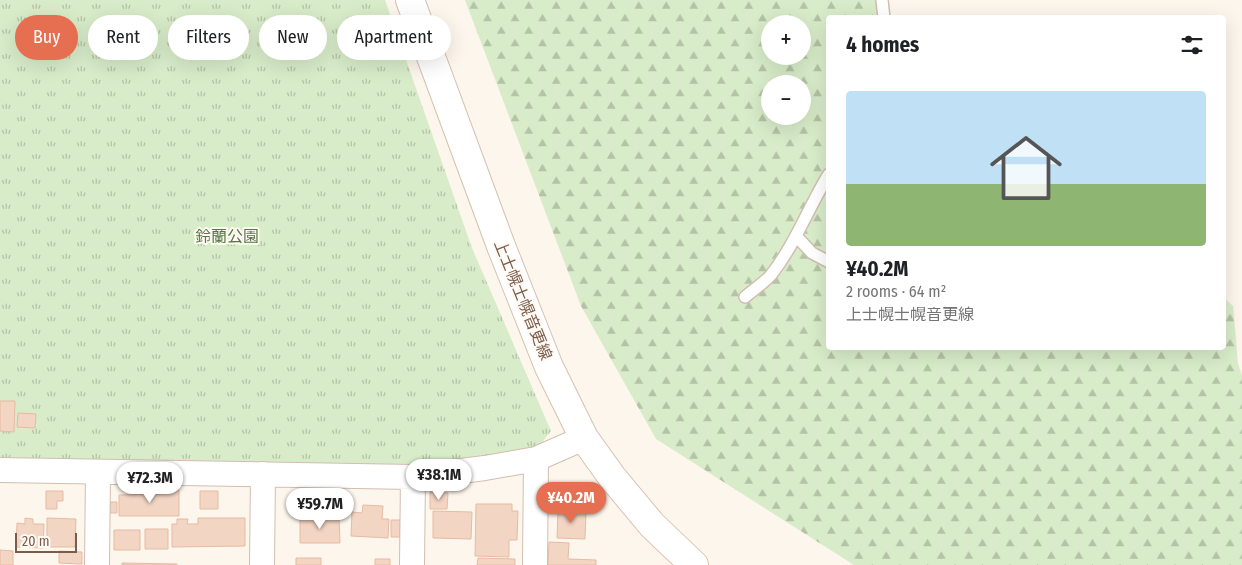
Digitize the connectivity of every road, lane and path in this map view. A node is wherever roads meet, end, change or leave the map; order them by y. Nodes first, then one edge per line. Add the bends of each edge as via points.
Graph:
1 (410, 0) edge
2 (882, 0) edge
3 (884, 15) edge
4 (826, 179) edge
5 (797, 237) junction
6 (826, 260) edge
7 (745, 297) dead end
8 (584, 438) junction
9 (536, 459) junction
10 (0, 470) edge
11 (98, 472) junction
12 (264, 474) junction
13 (413, 477) junction
14 (97, 565) edge
15 (262, 565) edge
16 (412, 565) edge
17 (535, 565) edge
18 (694, 565) edge

1 - 8 main road, 上士幌士幌音更線 via 501,246 549,366
2 - 3 lane
4 - 5 lane
5 - 6 lane
5 - 7 lane via 770,276
8 - 9 street
8 - 18 main road, 上士幌士幌音更線 via 652,525
9 - 13 street
9 - 17 street
10 - 11 street
11 - 12 street
11 - 14 street
12 - 13 street
12 - 15 street
13 - 16 street

